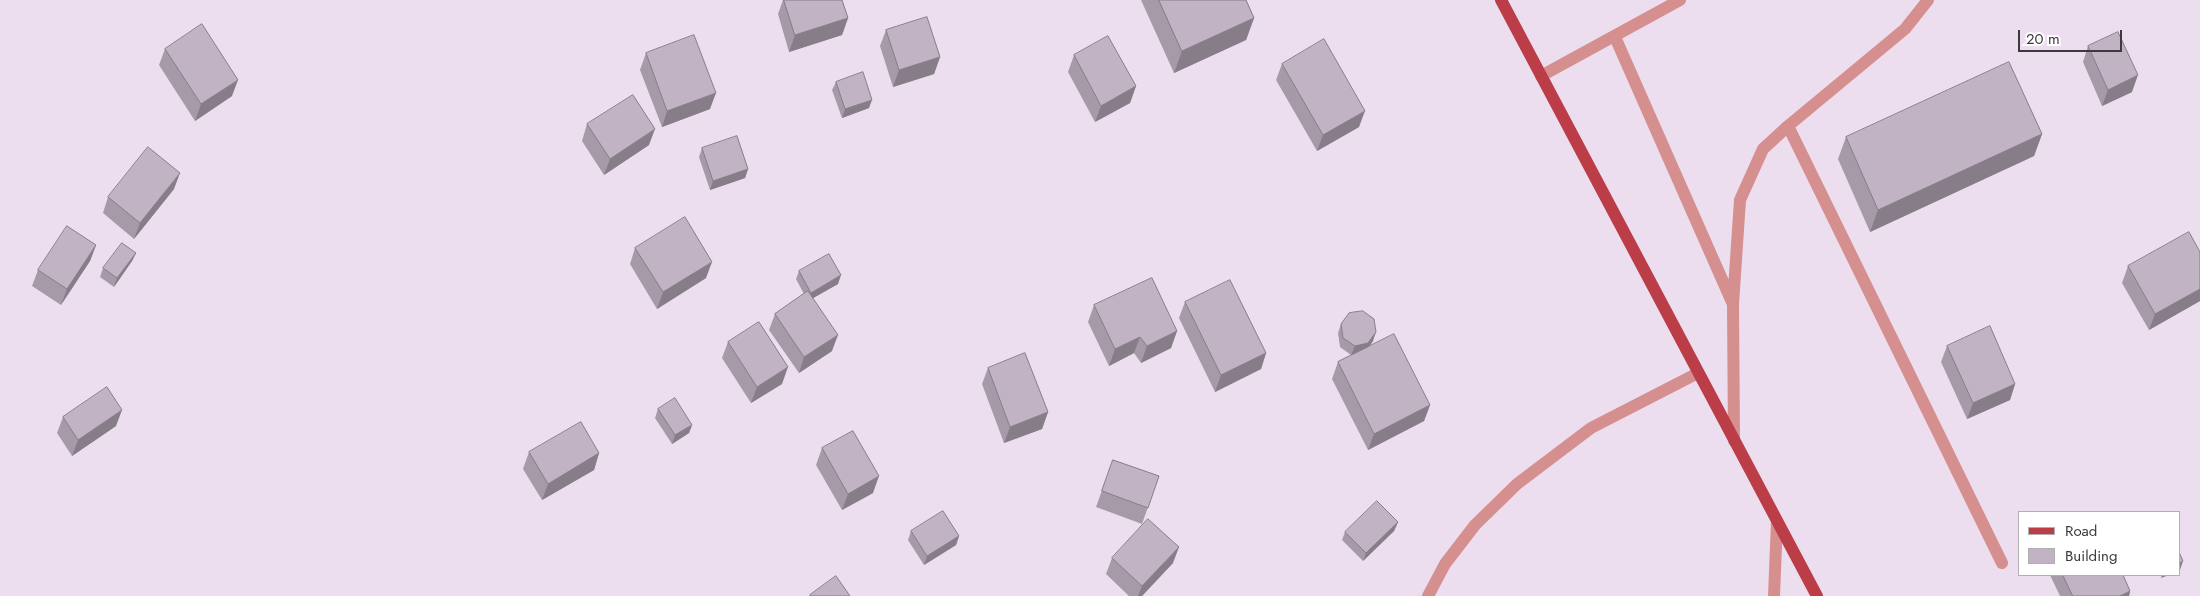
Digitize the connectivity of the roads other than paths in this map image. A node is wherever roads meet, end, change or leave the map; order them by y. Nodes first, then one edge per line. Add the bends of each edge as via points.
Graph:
1 (1501, 0) edge
2 (1680, 0) edge
3 (1928, 0) edge
4 (1615, 37) junction
5 (1541, 76) junction
6 (1788, 126) junction
7 (1733, 304) junction
8 (1698, 373) junction
9 (1734, 441) junction
10 (1776, 521) junction
11 (2002, 563) dead end
12 (1428, 596) edge
13 (1774, 596) edge
14 (1817, 596) edge

1 - 5 main road
2 - 4 street
3 - 6 street via 1905,29
4 - 5 street
4 - 7 street
5 - 8 main road
6 - 7 street via 1764,149 1740,200
6 - 11 street
7 - 9 street
8 - 9 main road
8 - 12 street via 1591,428 1517,484 1475,524 1445,564
9 - 10 main road
10 - 13 street
10 - 14 main road

